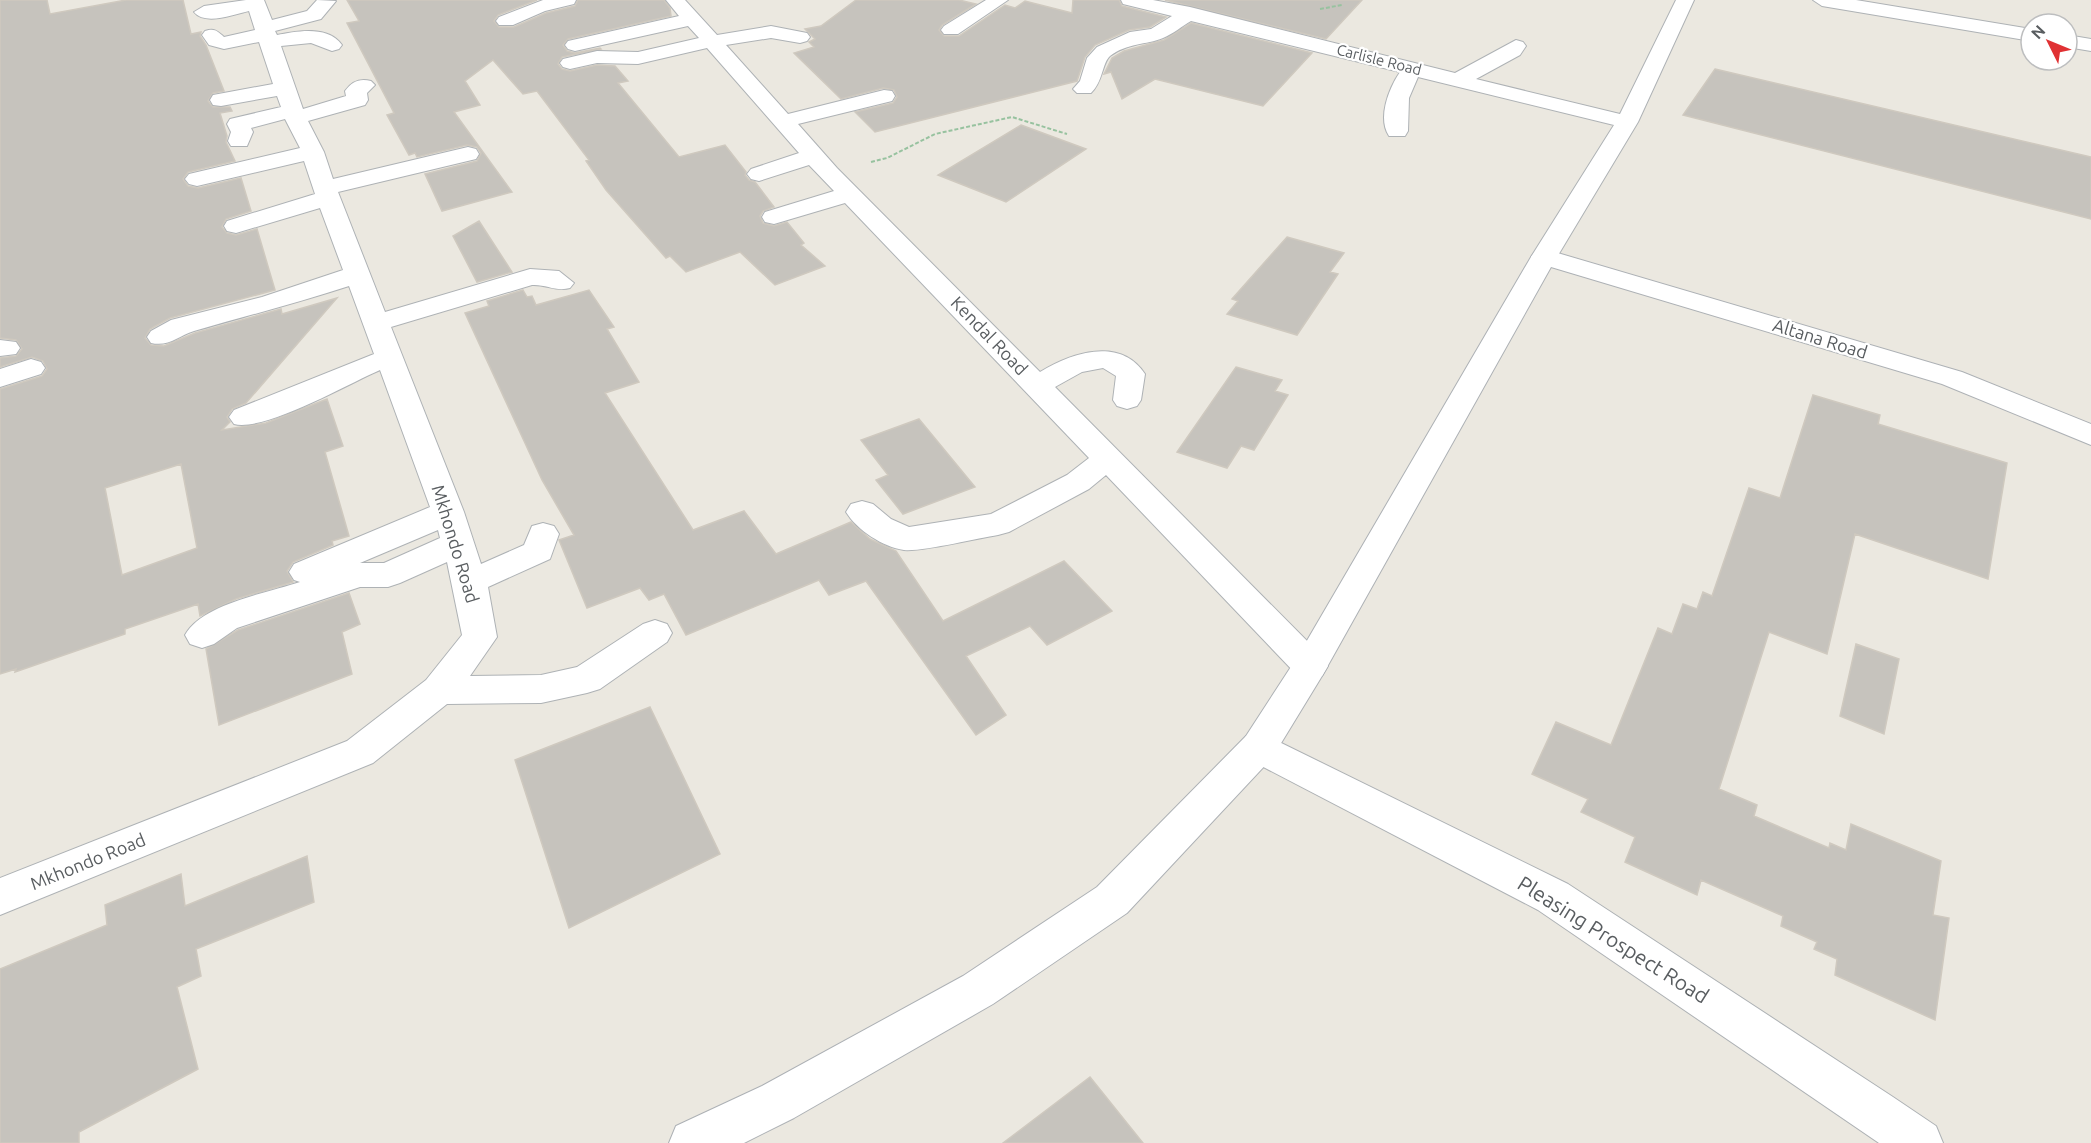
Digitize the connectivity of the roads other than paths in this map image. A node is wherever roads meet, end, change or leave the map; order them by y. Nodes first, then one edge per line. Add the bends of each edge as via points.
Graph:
1 (567, 0) edge
2 (999, 0) edge
3 (1130, 0) edge
4 (1684, 0) edge
5 (1822, 0) edge
6 (327, 1) edge
7 (684, 9) edge
8 (204, 12) dead end
9 (1190, 13) junction
10 (506, 21) dead end
11 (262, 22) edge
12 (951, 30) dead end
13 (2019, 33) edge
14 (212, 35) dead end
15 (800, 36) dead end
16 (714, 41) junction
17 (332, 45) dead end
18 (1516, 46) dead end
19 (554, 49) dead end
20 (570, 63) dead end
21 (1413, 69) junction
22 (1458, 80) junction
23 (364, 85) dead end
24 (1084, 89) dead end
25 (884, 96) dead end
26 (221, 100) dead end
27 (291, 106) junction
28 (785, 122) junction
29 (1627, 122) junction
30 (1396, 130) dead end
31 (239, 141) dead end
32 (468, 154) dead end
33 (348, 162) dead end
34 (822, 164) junction
35 (759, 174) dead end
36 (321, 177) junction
37 (197, 179) dead end
38 (850, 194) junction
39 (774, 217) dead end
40 (236, 226) dead end
41 (1544, 257) junction
42 (358, 274) junction
43 (561, 283) dead end
44 (376, 323) junction
45 (161, 337) dead end
46 (388, 358) junction
47 (31, 368) dead end
48 (0, 378) edge
49 (1037, 386) junction
50 (1127, 400) dead end
51 (244, 417) dead end
52 (2091, 435) edge
53 (1108, 458) junction
54 (448, 512) junction
55 (862, 512) dead end
56 (543, 534) dead end
57 (458, 544) junction
58 (281, 580) dead end
59 (470, 581) junction
60 (655, 633) dead end
61 (202, 635) dead end
62 (1310, 666) junction
63 (439, 690) junction
64 (1259, 747) junction
65 (0, 897) edge
66 (693, 1143) edge
67 (1918, 1143) edge

1 - 10 street
2 - 12 street
3 - 9 street, Carlisle Road
4 - 29 street
5 - 13 street
6 - 11 street via 314,15
7 - 16 street, Kendal Road
7 - 19 street
8 - 11 street
9 - 21 street, Carlisle Road
9 - 24 street via 1156,34 1137,36 1104,51 1096,58 1090,83
11 - 14 street via 224,43
11 - 17 street
11 - 27 street, Mkhondo Road
15 - 16 street via 771,32
16 - 20 street via 638,58 597,57
16 - 28 street, Kendal Road
18 - 22 street via 1514,51
21 - 22 street, Carlisle Road
21 - 30 street via 1399,91
22 - 29 street, Carlisle Road
23 - 27 street via 356,91 357,100
25 - 28 street
26 - 27 street
27 - 31 street via 238,124 242,132
27 - 36 street, Mkhondo Road
28 - 34 street, Kendal Road
29 - 41 street
32 - 36 street via 358,182
33 - 36 street
34 - 35 street
34 - 38 street, Kendal Road
36 - 37 street
36 - 40 street
36 - 42 street, Mkhondo Road
38 - 39 street
38 - 49 street, Kendal Road
41 - 52 street, Altana Road via 1952,378
41 - 62 street
42 - 44 street, Mkhondo Road
42 - 45 street via 271,303 181,326
43 - 44 street via 550,276 531,277
44 - 46 street, Mkhondo Road
46 - 51 street
46 - 54 street, Mkhondo Road
47 - 48 street
49 - 50 street via 1069,366 1106,357 1121,363 1131,374
49 - 53 street, Kendal Road
53 - 55 street via 1078,482 998,524 906,539 880,527
53 - 62 street, Kendal Road
54 - 57 street, Mkhondo Road
54 - 58 street via 396,537
56 - 59 street via 539,551
57 - 59 street, Mkhondo Road
57 - 61 street via 388,575 359,575 225,619
59 - 63 street, Mkhondo Road via 480,637
60 - 63 street via 587,679 541,689
62 - 64 street
63 - 65 street, Mkhondo Road via 360,752
64 - 66 street via 1112,900 978,990 778,1102
64 - 67 street, Pleasing Prospect Road via 1552,897

